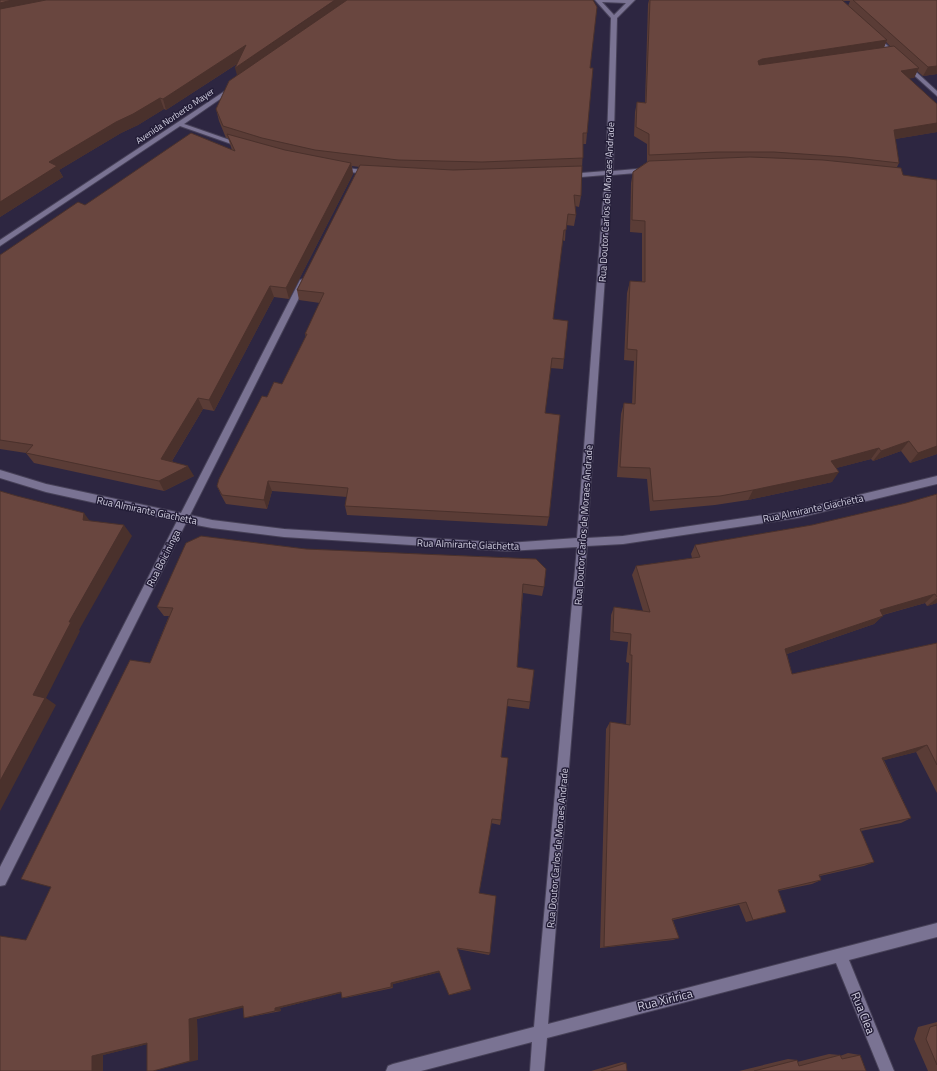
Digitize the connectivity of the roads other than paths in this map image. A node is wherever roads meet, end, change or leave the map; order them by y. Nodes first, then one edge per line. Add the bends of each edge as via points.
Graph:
1 (598, 0) edge
2 (603, 0) edge
3 (633, 0) edge
4 (614, 18) junction
5 (868, 31) edge
6 (237, 84) edge
7 (937, 94) edge
8 (179, 124) junction
9 (248, 148) edge
10 (332, 168) edge
11 (658, 169) edge
12 (379, 173) edge
13 (609, 173) junction
14 (559, 176) edge
15 (0, 244) edge
16 (309, 271) edge
17 (0, 474) edge
18 (937, 480) edge
19 (183, 518) junction
20 (582, 543) junction
21 (0, 880) edge
22 (937, 930) edge
23 (840, 955) junction
24 (540, 1032) junction
25 (393, 1071) edge
26 (537, 1071) edge
27 (887, 1071) edge

1 - 4 street
2 - 3 street
3 - 4 street
4 - 13 street, Rua Doutor Carlos de Moraes Andrade
5 - 7 street via 887,52
6 - 8 street, Avenida Norberto Mayer
8 - 9 street
8 - 15 street, Avenida Norberto Mayer
10 - 12 street via 357,175
11 - 13 street
13 - 14 street
13 - 20 street, Rua Doutor Carlos de Moraes Andrade
16 - 19 street, Rua Boicininga
17 - 19 street, Rua Almirante Giachetta via 46,488
18 - 20 street, Rua Almirante Giachetta via 797,514 622,540
19 - 20 street, Rua Almirante Giachetta via 284,533 433,543 507,547
19 - 21 street, Rua Boicininga
20 - 24 street, Rua Doutor Carlos de Moraes Andrade
22 - 23 street, Rua Xiririca
23 - 24 street, Rua Xiririca
23 - 27 street, Rua Clea
24 - 25 street, Rua Xiririca
24 - 26 street, Rua Doutor Carlos de Moraes Andrade

